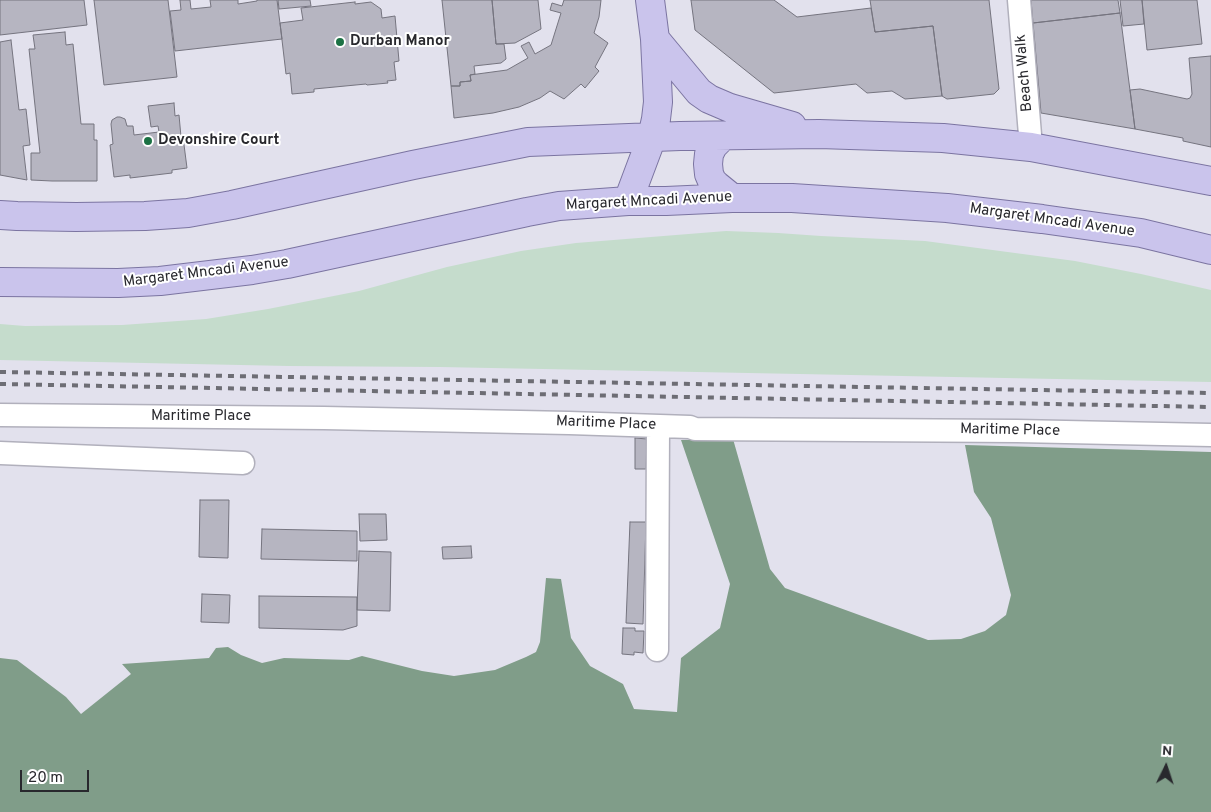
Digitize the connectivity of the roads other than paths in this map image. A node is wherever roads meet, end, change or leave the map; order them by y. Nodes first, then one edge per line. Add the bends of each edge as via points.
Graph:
1 (650, 0) edge
2 (1019, 0) edge
3 (655, 39) junction
4 (819, 134) junction
5 (723, 136) junction
6 (652, 138) junction
7 (1031, 147) junction
8 (1211, 181) edge
9 (732, 198) junction
10 (628, 201) junction
11 (0, 215) edge
12 (1211, 250) edge
13 (2, 281) edge
14 (0, 415) edge
15 (658, 426) junction
16 (1211, 435) edge
17 (0, 453) edge
18 (243, 463) dead end
19 (657, 650) dead end

1 - 3 main road
2 - 7 street, Beach Walk
3 - 4 main road via 699,92 709,99
3 - 6 main road via 658,102
4 - 5 main road
4 - 7 main road via 944,138
5 - 6 main road
5 - 9 main road via 709,154 709,174 716,185
6 - 10 main road
6 - 11 main road via 528,142 188,213 76,217
7 - 8 main road
9 - 10 main road, Margaret Mncadi Avenue
9 - 12 main road, Margaret Mncadi Avenue via 792,198 947,208 1141,233
10 - 13 main road, Margaret Mncadi Avenue via 535,210 252,270 135,283
14 - 15 street, Maritime Place
15 - 16 street, Maritime Place via 696,430
15 - 19 street
17 - 18 street

